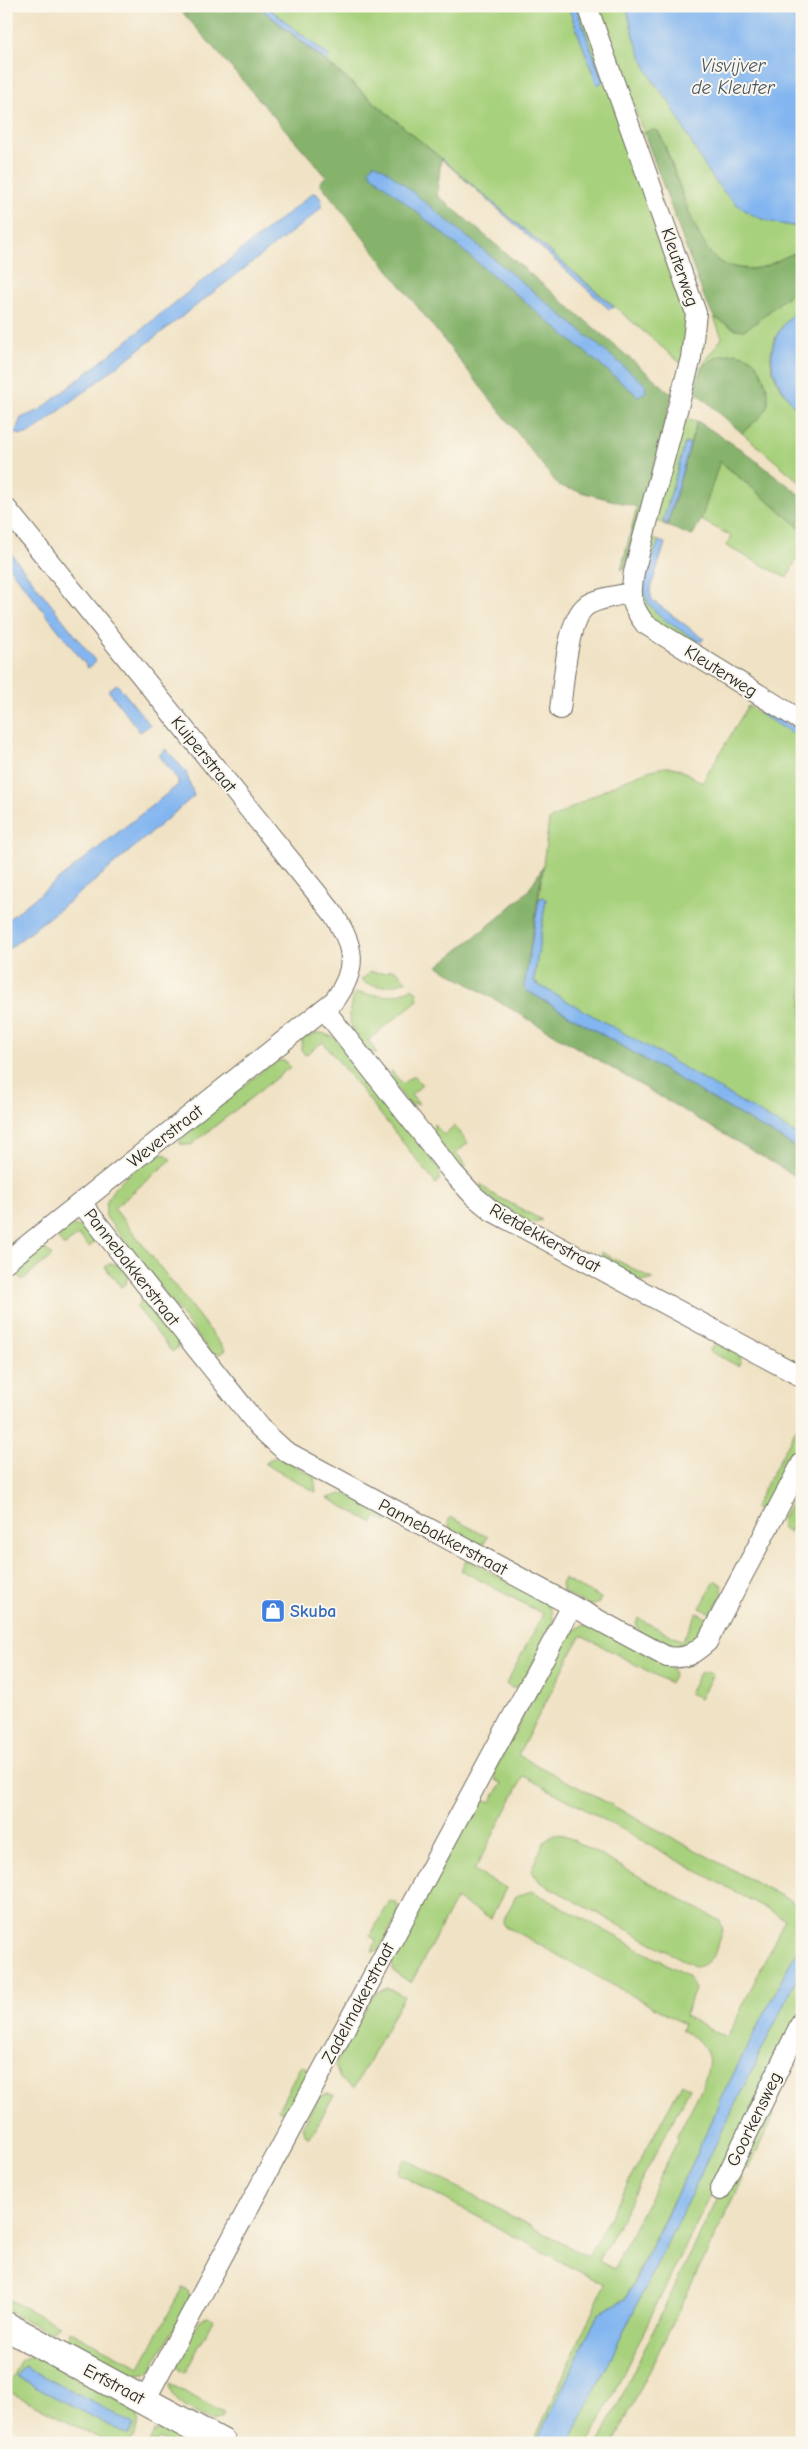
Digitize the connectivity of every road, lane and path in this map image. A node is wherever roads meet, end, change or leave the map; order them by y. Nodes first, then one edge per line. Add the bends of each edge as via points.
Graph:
1 (587, 6) edge
2 (6, 508) edge
3 (630, 593) junction
4 (560, 709) dead end
5 (802, 721) edge
6 (324, 1009) junction
7 (81, 1203) junction
8 (6, 1262) edge
9 (802, 1377) edge
10 (802, 1463) edge
11 (572, 1606) junction
12 (802, 2021) edge
13 (720, 2190) dead end
14 (6, 2326) edge
15 (145, 2400) junction
16 (222, 2443) edge

1 - 3 street, Kleuterweg via 696,313 691,358
2 - 6 street, Kuiperstraat via 344,930 352,967 336,1000
3 - 4 street via 587,606 579,614 572,627
3 - 5 street, Kleuterweg via 636,612 645,624
6 - 7 street, Weverstraat
6 - 9 street, Rietdekkerstraat via 453,1173 492,1211
7 - 8 street, Weverstraat
7 - 11 street, Pannebakkerstraat via 259,1426 285,1451
10 - 11 street, Pannebakkerstraat via 707,1642 696,1652 682,1658 667,1657
11 - 15 street, Zadelmakerstraat
12 - 13 street, Goorkensweg
14 - 15 street, Erfstraat
15 - 16 street, Erfstraat

